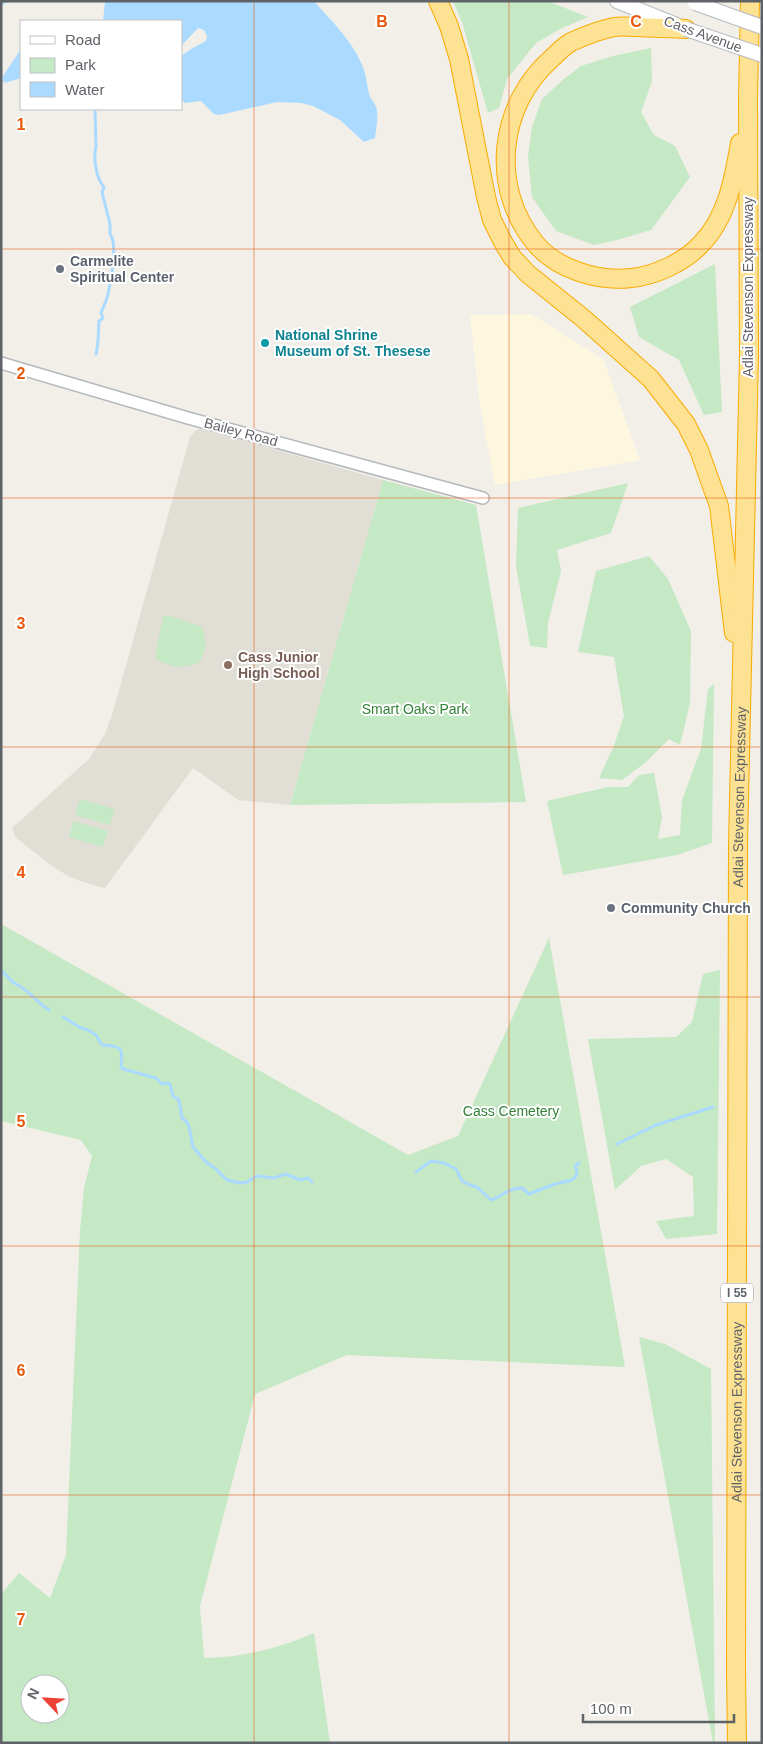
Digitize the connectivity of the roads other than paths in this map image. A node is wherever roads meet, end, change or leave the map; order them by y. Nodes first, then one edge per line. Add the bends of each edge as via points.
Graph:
1 (438, 1) edge
2 (617, 1) edge
3 (750, 1) edge
4 (693, 2) edge
5 (762, 27) edge
6 (686, 29) junction
7 (762, 55) edge
8 (748, 99) junction
9 (1, 363) edge
10 (483, 498) dead end
11 (741, 690) junction
12 (737, 1743) edge

1 - 11 highway via 459,59 486,197 492,220 503,242 528,274 651,379 686,424 699,450 719,506
2 - 6 main road, Cass Avenue
3 - 8 highway, Adlai Stevenson Expressway / I 55
4 - 5 main road, Cass Avenue, bridge
6 - 7 main road, Cass Avenue, bridge
6 - 8 highway via 615,27 570,43 533,76 510,125 505,165 514,207 536,244 562,265 608,278 648,275 684,258 701,245 728,198
8 - 11 highway, Adlai Stevenson Expressway / I 55 via 749,356
9 - 10 street, Bailey Road via 188,418
11 - 12 highway, Adlai Stevenson Expressway / I 55

